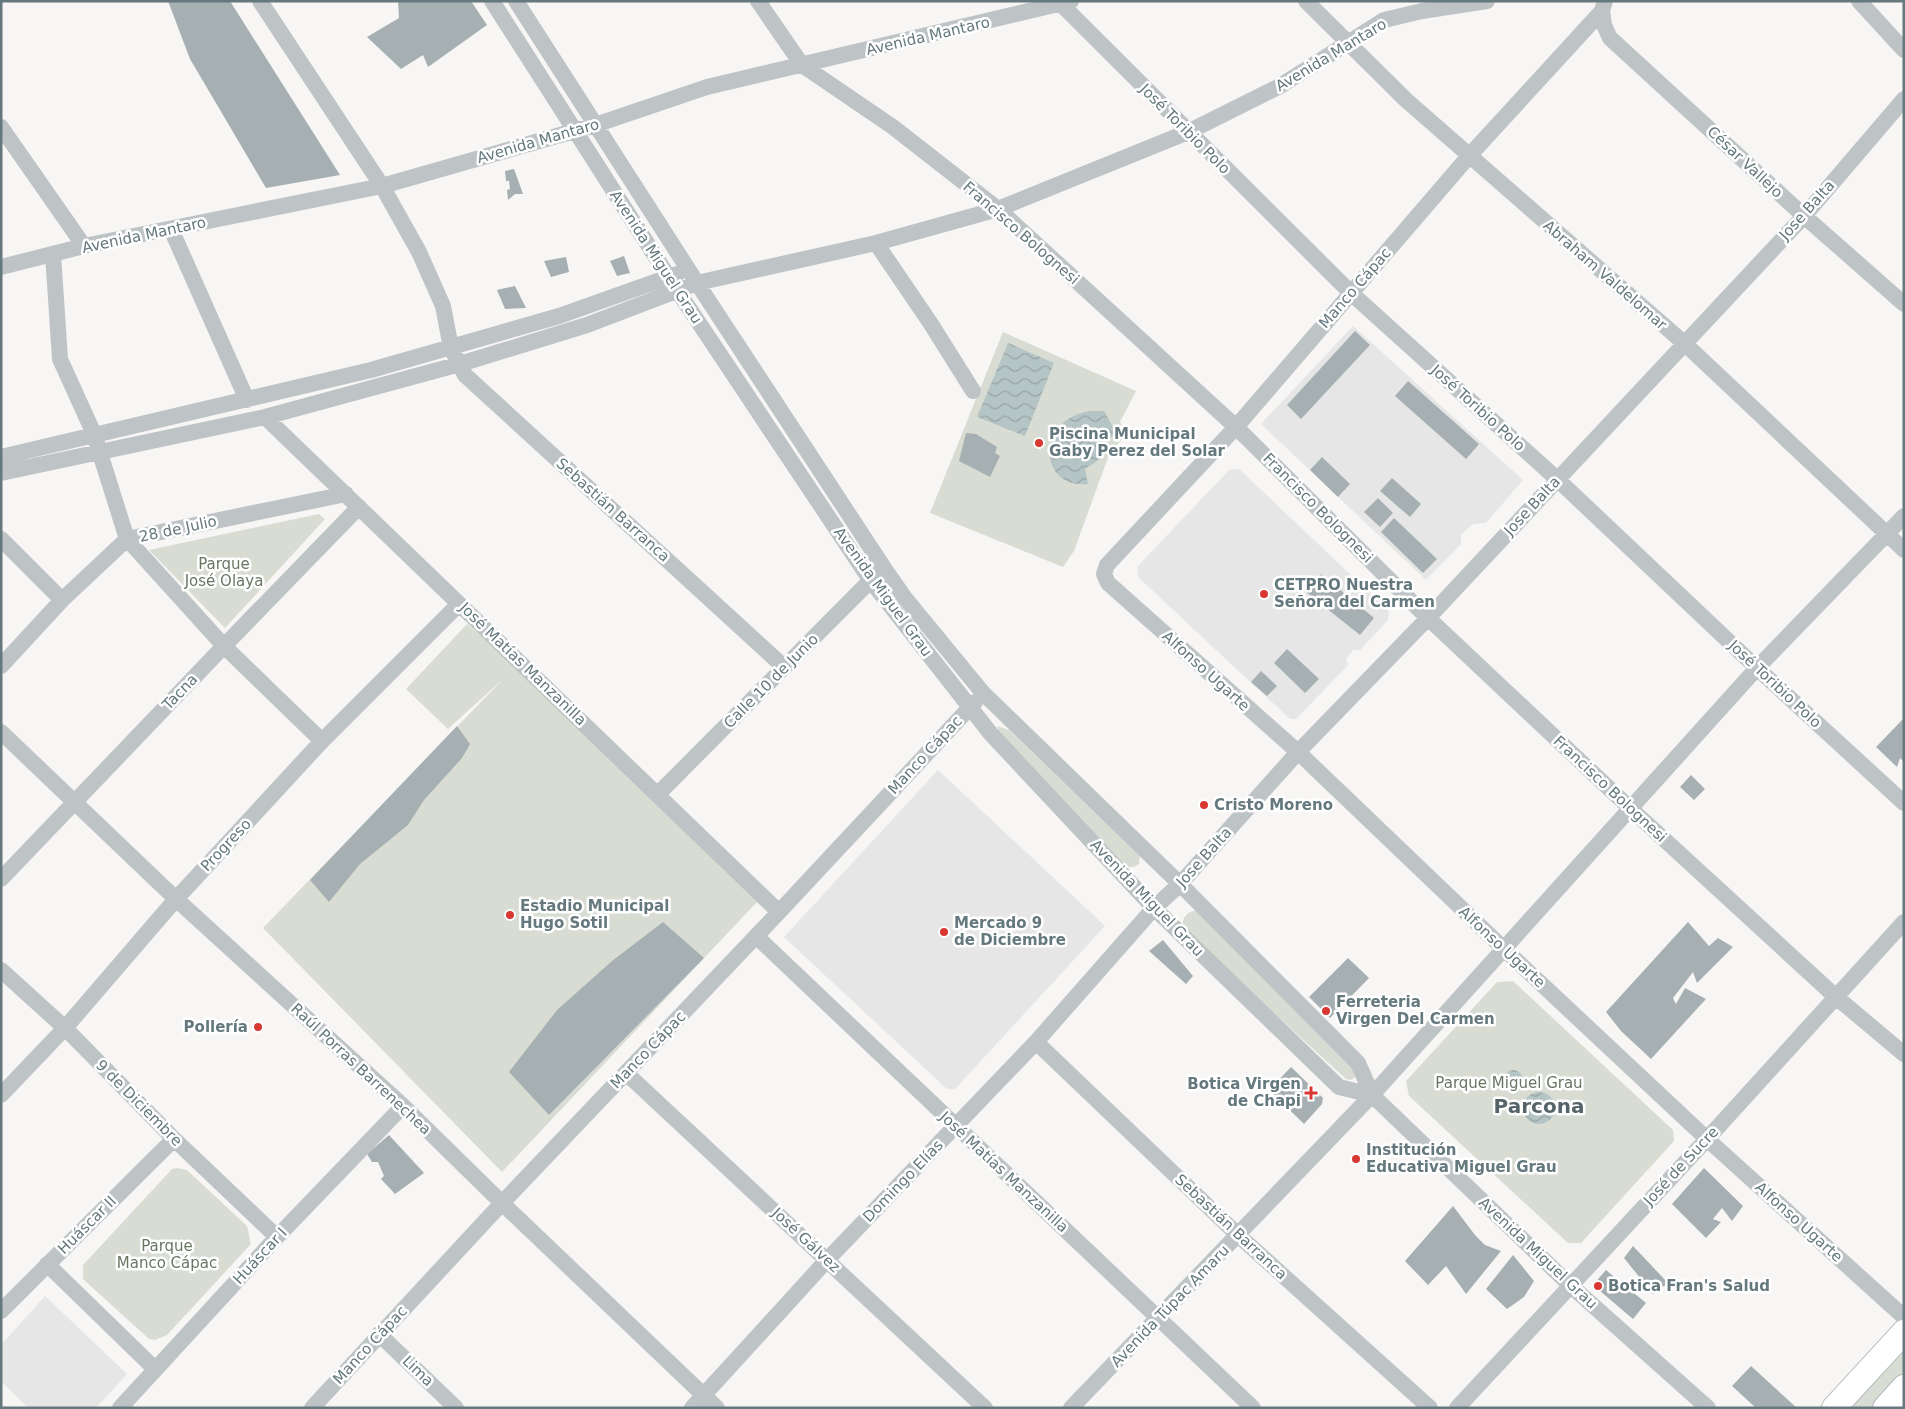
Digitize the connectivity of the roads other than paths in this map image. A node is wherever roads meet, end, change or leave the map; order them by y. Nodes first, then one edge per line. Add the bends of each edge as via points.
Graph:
1 (260, 1) edge
2 (492, 1) edge
3 (516, 1) edge
4 (758, 1) edge
5 (1306, 1) edge
6 (1487, 1) edge
7 (1859, 1) edge
8 (1066, 3) edge
9 (1603, 6) edge
10 (1348, 44) junction
11 (1904, 50) edge
12 (802, 65) junction
13 (1904, 99) edge
14 (595, 125) junction
15 (1, 127) edge
16 (576, 130) junction
17 (1188, 132) junction
18 (1469, 156) junction
19 (382, 186) junction
20 (998, 209) junction
21 (1804, 216) junction
22 (171, 229) junction
23 (876, 243) junction
24 (84, 246) junction
25 (53, 254) junction
26 (1, 268) edge
27 (693, 277) junction
28 (673, 284) junction
29 (1350, 293) junction
30 (1904, 304) edge
31 (1684, 343) junction
32 (451, 348) junction
33 (460, 364) junction
34 (973, 391) dead end
35 (247, 400) junction
36 (265, 417) junction
37 (1236, 427) junction
38 (94, 434) junction
39 (99, 452) junction
40 (1, 457) edge
41 (1, 473) edge
42 (1557, 479) junction
43 (346, 494) junction
44 (359, 507) junction
45 (1904, 516) edge
46 (1887, 534) junction
47 (1, 539) edge
48 (127, 539) junction
49 (1904, 550) edge
50 (884, 568) junction
51 (1104, 574) joint
52 (871, 581) junction
53 (62, 600) junction
54 (460, 604) junction
55 (1428, 618) junction
56 (224, 646) junction
57 (1, 666) edge
58 (784, 667) junction
59 (1757, 668) junction
60 (983, 693) junction
61 (969, 708) junction
62 (1, 732) edge
63 (322, 741) junction
64 (1298, 752) junction
65 (658, 794) junction
66 (74, 803) junction
67 (1904, 803) edge
68 (1631, 809) junction
69 (1, 879) edge
70 (1180, 884) junction
71 (176, 899) junction
72 (1154, 908) junction
73 (779, 912) junction
74 (1904, 922) edge
75 (756, 936) junction
76 (1503, 948) junction
77 (1, 970) edge
78 (1836, 996) junction
79 (65, 1028) junction
80 (1036, 1042) junction
81 (1904, 1054) edge
82 (626, 1073) junction
83 (1, 1095) edge
84 (1372, 1095) junction
85 (403, 1106) junction
86 (955, 1126) junction
87 (1707, 1138) junction
88 (174, 1139) junction
89 (502, 1203) junction
90 (1238, 1235) junction
91 (277, 1237) junction
92 (827, 1260) junction
93 (47, 1264) junction
94 (1570, 1285) junction
95 (1, 1311) edge
96 (1159, 1318) junction
97 (1904, 1318) edge
98 (1904, 1332) edge
99 (379, 1334) junction
100 (155, 1370) junction
101 (1904, 1387) edge
102 (704, 1395) junction
103 (120, 1408) edge
104 (312, 1408) edge
105 (456, 1408) edge
106 (692, 1408) edge
107 (717, 1408) edge
108 (984, 1408) edge
109 (1072, 1408) edge
110 (1253, 1408) edge
111 (1430, 1408) edge
112 (1457, 1408) edge
113 (1708, 1408) edge
114 (1834, 1408) edge
115 (1885, 1408) edge

1 - 19 street, Sebastián Barranca
2 - 16 street, Avenida Miguel Grau
3 - 14 street, Avenida Miguel Grau
4 - 12 street
5 - 10 street, Abraham Valdelomar
6 - 10 street, Avenida Mantaro via 1384,20
7 - 11 street
8 - 12 street, Avenida Mantaro
8 - 17 street, José Toribio Polo
9 - 18 street, Manco Cápac
9 - 21 street, César Vallejo via 1604,25 1610,38
10 - 17 street, Avenida Mantaro via 1280,86
10 - 18 street, Abraham Valdelomar
12 - 14 street, Avenida Mantaro via 707,88
12 - 20 street, Francisco Bolognesi via 893,128
13 - 21 street, Jose Balta
14 - 16 street, Avenida Mantaro
14 - 27 street, Avenida Miguel Grau
15 - 24 street
16 - 19 street, Avenida Mantaro
16 - 28 street, Avenida Miguel Grau
17 - 20 street, Avenida Mantaro
17 - 29 street, José Toribio Polo
18 - 29 street, Manco Cápac
18 - 31 street, Abraham Valdelomar
19 - 22 street, Avenida Mantaro
19 - 32 street, Sebastián Barranca via 419,252 443,306
20 - 23 street, Avenida Mantaro
20 - 37 street, Francisco Bolognesi
21 - 30 street, César Vallejo
21 - 31 street, Jose Balta
22 - 24 street, Avenida Mantaro
22 - 35 street
23 - 27 street, Avenida Mantaro
23 - 34 street
24 - 25 street, Avenida Mantaro
25 - 26 street, Avenida Mantaro
25 - 38 street via 60,359
27 - 28 street, Avenida Mantaro
27 - 50 street, Avenida Miguel Grau
28 - 32 street, Avenida Mantaro
28 - 33 street via 586,325
28 - 52 street, Avenida Miguel Grau
29 - 37 street, Manco Cápac
29 - 42 street, José Toribio Polo
31 - 42 street, Jose Balta
31 - 46 street, Abraham Valdelomar
32 - 33 street, Sebastián Barranca
32 - 35 street, Avenida Mantaro
33 - 36 street
33 - 58 street, Sebastián Barranca via 465,375
35 - 38 street, Avenida Mantaro
36 - 39 street
36 - 43 street, José Matías Manzanilla
37 - 51 street, Manco Cápac via 1106,566
37 - 55 street, Francisco Bolognesi
38 - 39 street
38 - 40 street, Avenida Mantaro
39 - 41 street
39 - 48 street
42 - 55 street, Jose Balta
42 - 59 street, José Toribio Polo
43 - 44 street, José Matías Manzanilla
43 - 48 street, 28 de Julio
44 - 54 street, José Matías Manzanilla
44 - 56 street, Tacna
45 - 46 street, Avenida Túpac Amaru
46 - 49 street, Abraham Valdelomar
46 - 59 street, Avenida Túpac Amaru
47 - 53 street
48 - 53 street, 28 de Julio
48 - 56 street
50 - 52 street, Calle 10 de Junio
50 - 60 street, Avenida Miguel Grau
51 - 64 street, Alfonso Ugarte via 1108,583
52 - 58 street, Calle 10 de Junio
52 - 61 street, Avenida Miguel Grau
53 - 57 street, 28 de Julio
54 - 63 street, Progreso
54 - 65 street, José Matías Manzanilla
55 - 64 street, Jose Balta
55 - 68 street, Francisco Bolognesi
56 - 63 street
56 - 66 street, Tacna
58 - 65 street, Calle 10 de Junio
59 - 67 street, José Toribio Polo
59 - 68 street, Avenida Túpac Amaru
60 - 61 street, Manco Cápac
60 - 70 street, Avenida Miguel Grau
61 - 72 street, Avenida Miguel Grau
61 - 73 street, Manco Cápac
62 - 66 street, Raúl Porras Barrenechea
63 - 71 street, Progreso
64 - 70 street, Jose Balta
64 - 76 street, Alfonso Ugarte
65 - 73 street, José Matías Manzanilla
66 - 69 street, Tacna
66 - 71 street, Raúl Porras Barrenechea
68 - 76 street, Avenida Túpac Amaru
68 - 78 street, Francisco Bolognesi
70 - 72 street, Jose Balta
70 - 84 street, Avenida Miguel Grau via 1358,1063
71 - 79 street, Progreso
71 - 85 street, Raúl Porras Barrenechea
72 - 80 street, Domingo Elías
72 - 84 street, Avenida Miguel Grau via 1339,1087
73 - 75 street, Manco Cápac
74 - 78 street, José de Sucre
75 - 82 street, Manco Cápac
75 - 86 street, José Matías Manzanilla
76 - 84 street, Avenida Túpac Amaru
76 - 87 street, Alfonso Ugarte
77 - 79 street, 9 de Diciembre
78 - 81 street, Francisco Bolognesi
78 - 87 street, José de Sucre
79 - 83 street, Progreso
79 - 88 street, 9 de Diciembre
80 - 86 street, Domingo Elías
80 - 90 street, Sebastián Barranca
82 - 89 street, Manco Cápac
82 - 92 street, José Gálvez
84 - 90 street, Avenida Túpac Amaru
84 - 94 street, Avenida Miguel Grau
85 - 89 street, Raúl Porras Barrenechea
85 - 91 street, Huáscar I
86 - 92 street, Domingo Elías
86 - 96 street, José Matías Manzanilla
87 - 94 street, José de Sucre
87 - 97 street, Alfonso Ugarte
88 - 91 street, 9 de Diciembre
88 - 93 street, Huáscar II
89 - 99 street, Manco Cápac
89 - 102 street, Raúl Porras Barrenechea
90 - 96 street, Avenida Túpac Amaru
90 - 111 street, Sebastián Barranca
91 - 100 street, Huáscar I
92 - 102 street, Domingo Elías
92 - 108 street, José Gálvez
93 - 95 street, Huáscar II
93 - 100 street
94 - 112 street, José de Sucre
94 - 113 street, Avenida Miguel Grau
96 - 109 street, Avenida Túpac Amaru
96 - 110 street, José Matías Manzanilla
98 - 114 street
99 - 104 street, Manco Cápac
99 - 105 street, Lima
100 - 103 street, Huáscar I
101 - 115 street
102 - 106 street, Domingo Elías
102 - 107 street, Raúl Porras Barrenechea

